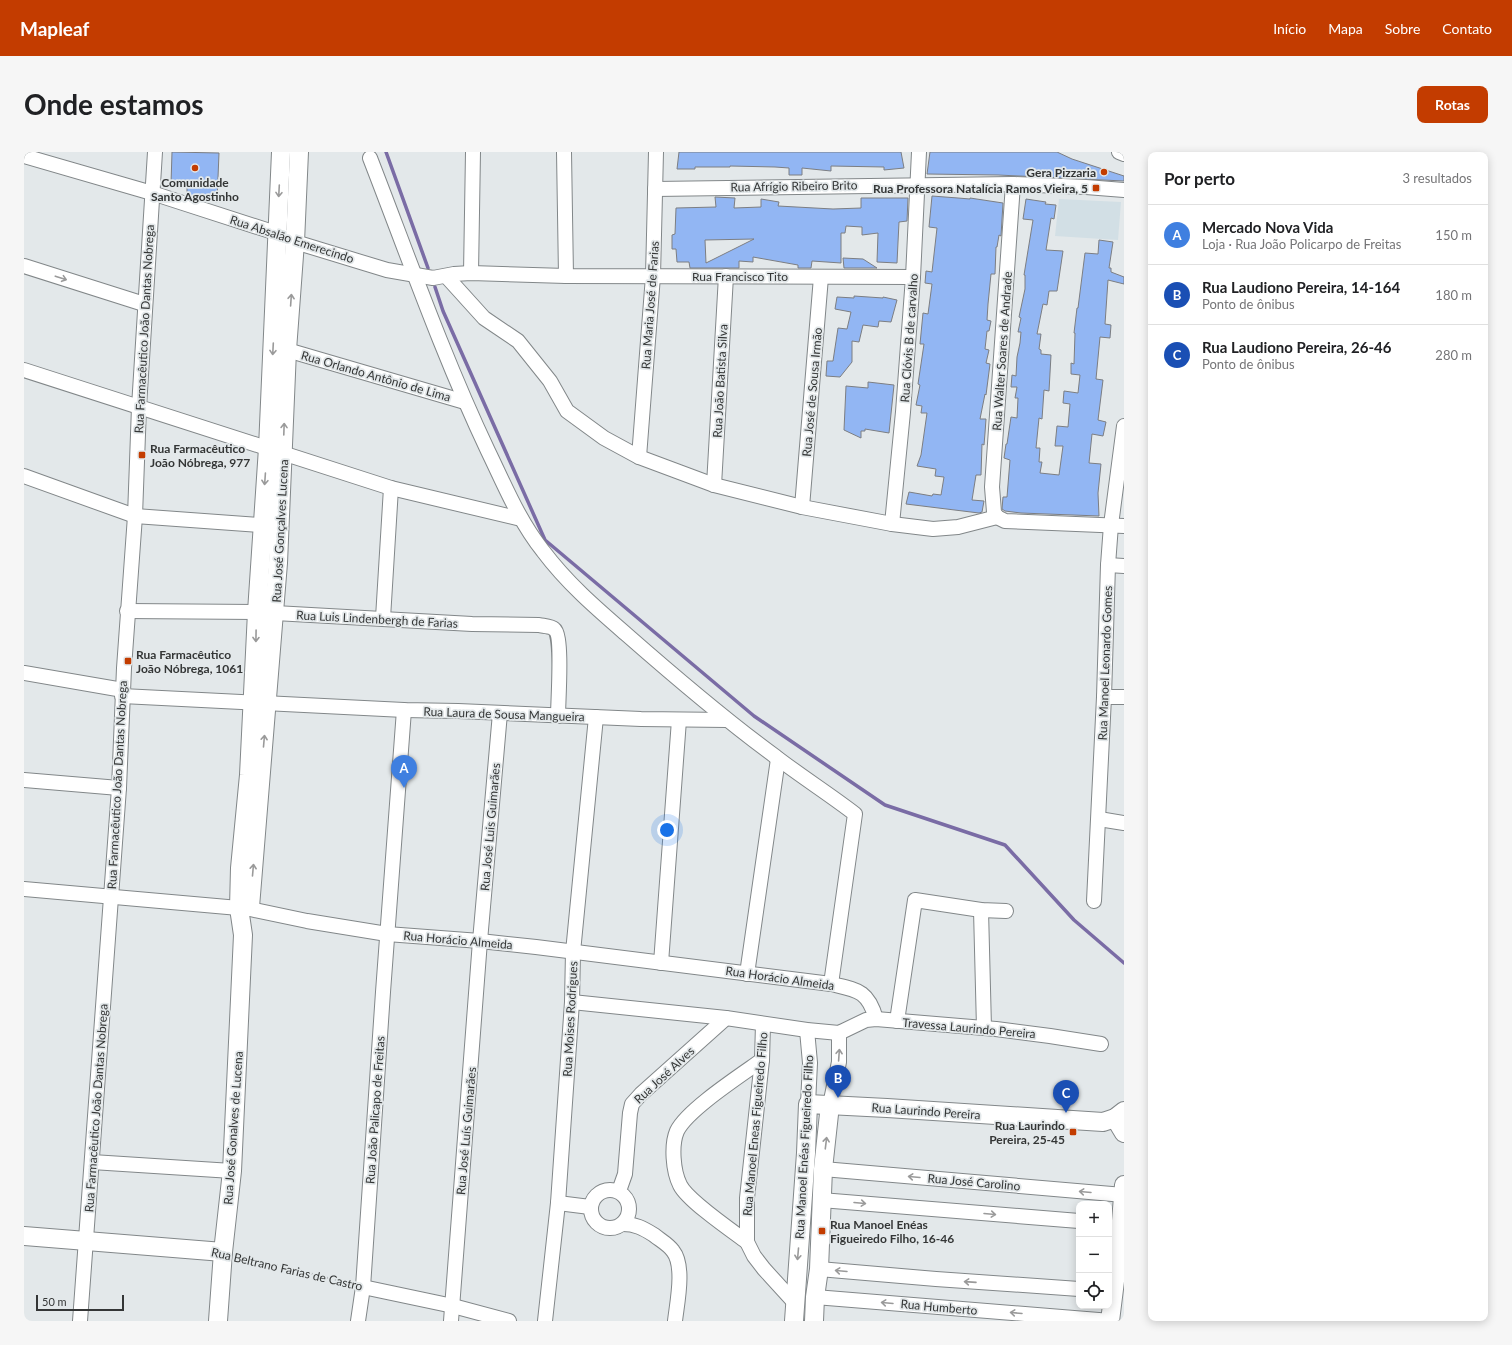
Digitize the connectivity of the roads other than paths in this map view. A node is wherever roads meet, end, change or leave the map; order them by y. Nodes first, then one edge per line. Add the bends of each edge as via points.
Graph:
1 (155, 152) edge
2 (281, 152) edge
3 (299, 152) edge
4 (473, 152) edge
5 (564, 152) edge
6 (656, 152) edge
7 (919, 152) edge
8 (1119, 152) edge
9 (1124, 154) edge
10 (24, 156) edge
11 (370, 158) dead end
12 (1013, 184) junction
13 (917, 186) junction
14 (655, 189) junction
15 (1124, 190) edge
16 (152, 193) junction
17 (276, 233) junction
18 (295, 242) junction
19 (24, 266) edge
20 (472, 273) junction
21 (416, 276) junction
22 (446, 276) junction
23 (566, 276) junction
24 (653, 276) junction
25 (726, 276) junction
26 (821, 277) junction
27 (914, 277) junction
28 (144, 304) junction
29 (287, 350) junction
30 (24, 370) edge
31 (465, 402) junction
32 (138, 407) junction
33 (1124, 426) edge
34 (276, 450) junction
35 (1122, 452) edge
36 (638, 457) junction
37 (24, 476) edge
38 (714, 485) junction
39 (391, 488) junction
40 (802, 507) junction
41 (135, 516) junction
42 (997, 517) junction
43 (521, 519) junction
44 (892, 524) junction
45 (262, 526) junction
46 (1118, 526) edge
47 (280, 527) junction
48 (1108, 566) junction
49 (1124, 566) edge
50 (127, 611) junction
51 (257, 612) junction
52 (275, 614) junction
53 (383, 618) junction
54 (24, 673) edge
55 (122, 693) junction
56 (1104, 697) junction
57 (1124, 697) edge
58 (260, 703) junction
59 (404, 710) junction
60 (500, 712) junction
61 (558, 716) junction
62 (596, 717) junction
63 (679, 720) junction
64 (727, 720) junction
65 (778, 759) junction
66 (24, 780) edge
67 (119, 788) junction
68 (1099, 819) junction
69 (1124, 823) edge
70 (24, 889) edge
71 (110, 897) junction
72 (1094, 901) dead end
73 (244, 909) junction
74 (981, 910) junction
75 (1006, 911) dead end
76 (387, 934) junction
77 (480, 940) junction
78 (573, 952) junction
79 (661, 963) junction
80 (747, 974) junction
81 (831, 984) junction
82 (572, 1002) junction
83 (726, 1018) junction
84 (876, 1019) junction
85 (897, 1021) junction
86 (763, 1024) junction
87 (984, 1028) junction
88 (807, 1030) junction
89 (839, 1033) junction
90 (1101, 1044) dead end
91 (762, 1060) junction
92 (808, 1104) junction
93 (830, 1104) junction
94 (1121, 1121) edge
95 (92, 1162) junction
96 (823, 1169) junction
97 (232, 1171) junction
98 (619, 1191) junction
99 (1124, 1192) edge
100 (821, 1200) junction
101 (558, 1203) junction
102 (590, 1207) junction
103 (1076, 1221) edge
104 (1115, 1223) edge
105 (623, 1224) junction
106 (24, 1236) edge
107 (86, 1241) junction
108 (747, 1242) junction
109 (223, 1252) junction
110 (818, 1269) junction
111 (363, 1286) junction
112 (1076, 1289) edge
113 (1116, 1292) edge
114 (815, 1297) junction
115 (796, 1303) junction
116 (452, 1306) junction
117 (80, 1321) edge
118 (218, 1321) edge
119 (358, 1321) edge
120 (452, 1321) edge
121 (509, 1321) edge
122 (545, 1321) edge
123 (675, 1321) edge
124 (794, 1321) edge
125 (814, 1321) edge
126 (1110, 1321) edge

1 - 16 street, Rua Farmacêutico João Dantas Nobrega
2 -> 17 street, Rua José Gonçalves Lucena
3 - 18 street, Rua José Gonçalves Lucena
4 - 20 street
5 - 23 street
6 - 14 street, Rua Maria José de Farias
7 - 13 street, Rua Clóvis B de carvalho
8 - 9 street
10 - 16 street, Rua Absalão Emerecindo
11 - 21 street
12 - 13 street, Rua Afrígio Ribeiro Brito
12 - 15 street, Rua Afrígio Ribeiro Brito
12 - 42 street, Rua Walter Soares de Andrade via 992,487 994,512
13 - 14 street, Rua Afrígio Ribeiro Brito
13 - 27 street, Rua Clóvis B de carvalho
14 - 24 street, Rua Maria José de Farias
16 - 17 street, Rua Absalão Emerecindo
16 - 28 street, Rua Farmacêutico João Dantas Nobrega
17 - 18 street, Rua Absalão Emerecindo
17 -> 34 street, Rua José Gonçalves Lucena
18 - 21 street, Rua Absalão Emerecindo via 387,270
29 -> 18 street, Rua José Gonçalves Lucena
19 -> 28 street
20 - 22 street, Rua Absalão Emerecindo
20 - 23 street, Rua Absalão Emerecindo
21 - 22 street, Rua Absalão Emerecindo
21 - 31 street
22 - 36 street via 484,318 518,341 550,381 567,410 604,438
23 - 24 street, Rua Francisco Tito
24 - 25 street, Rua Francisco Tito
24 - 36 street, Rua Maria José de Farias
25 - 26 street, Rua Francisco Tito
25 - 38 street, Rua João Batista Silva
26 - 27 street, Rua Francisco Tito
26 - 40 street, Rua José de Sousa Irmão
27 - 44 street, Rua Clóvis B de carvalho
28 - 32 street, Rua Farmacêutico João Dantas Nobrega
29 - 31 street, Rua Orlando Antônio de Lima
34 -> 29 street, Rua José Gonçalves Lucena
30 - 32 street
31 - 43 street
32 - 34 street
32 - 41 street, Rua Farmacêutico João Dantas Nobrega
33 - 35 street, Rua Manoel Leonardo Gomes
34 - 39 street
34 -> 45 street, Rua José Gonçalves Lucena
34 - 47 street, Rua José Gonçalves Lucena
35 - 46 street, Rua Manoel Leonardo Gomes
36 - 38 street
37 - 41 street
38 - 40 street
39 - 43 street
39 - 53 street
40 - 44 street
41 - 45 street
41 - 50 street, Rua Farmacêutico João Dantas Nobrega
42 - 44 street via 958,527 933,529
42 - 46 street via 1005,521
43 - 64 street via 543,552 571,585
45 - 47 street
45 - 51 street, Rua José Gonçalves Lucena
46 - 48 street, Rua Manoel Leonardo Gomes
47 - 52 street, Rua José Gonçalves Lucena
48 - 49 street
48 - 56 street, Rua Manoel Leonardo Gomes
50 - 51 street, Rua Luis Lindenbergh de Farias
50 - 55 street, Rua Farmacêutico João Dantas Nobrega
51 - 52 street, Rua Luis Lindenbergh de Farias
51 -> 58 street, Rua José Gonçalves Lucena
52 - 53 street, Rua Luis Lindenbergh de Farias
52 - 58 street, Rua José Gonçalves Lucena
53 - 61 street, Rua Luis Lindenbergh de Farias via 472,624 539,625 554,629 558,634 560,648
54 - 55 street, Rua Laura de Sousa Mangueira
55 - 58 street, Rua Laura de Sousa Mangueira
55 - 67 street, Rua Farmacêutico João Dantas Nobrega
56 - 57 street
56 - 68 street, Rua Manoel Leonardo Gomes
58 - 59 street, Rua Laura de Sousa Mangueira
58 - 73 street, Rua José Gonçalves Lucena via 249,775 240,868
59 - 60 street, Rua Laura de Sousa Mangueira
59 - 76 street, Rua João Palicapo de Freitas
60 - 61 street, Rua Laura de Sousa Mangueira
60 - 77 street, Rua José Luis Guimarães
61 - 62 street, Rua Laura de Sousa Mangueira
62 - 63 street, Rua Laura de Sousa Mangueira
62 - 78 street, Rua Moises Rodrigues
63 - 64 street, Rua Laura de Sousa Mangueira
63 - 79 street
64 - 65 street
65 - 80 street
65 - 81 street via 832,795 855,814
66 - 67 street
67 - 71 street, Rua Farmacêutico João Dantas Nobrega
68 - 69 street
68 - 72 street, Rua Manoel Leonardo Gomes
70 - 71 street, Rua Horácio Almeida
71 - 73 street, Rua Horácio Almeida
71 - 95 street, Rua Farmacêutico João Dantas Nobrega
73 - 76 street, Rua Horácio Almeida
73 - 97 street, Rua José Gonalves de Lucena
74 - 75 street
74 - 85 street via 915,900
74 - 87 street
76 - 77 street, Rua Horácio Almeida
76 - 111 street, Rua João Palicapo de Freitas
77 - 78 street, Rua Horácio Almeida
77 - 116 street, Rua José Luís Guimarães
78 - 79 street, Rua Horácio Almeida
78 - 82 street, Rua Moises Rodrigues
79 - 80 street, Rua Horácio Almeida
80 - 81 street, Rua Horácio Almeida
81 - 84 street, Rua Horácio Almeida via 863,994 873,1006
82 - 83 street
82 - 101 street, Rua Moises Rodrigues
83 - 86 street
83 - 98 street, Rua José Alves via 632,1104 625,1174
84 - 85 street, Travessa Laurindo Pereira
84 - 89 street, Travessa Laurindo Pereira via 866,1020
85 - 87 street, Travessa Laurindo Pereira
86 - 88 street
86 - 91 street, Rua Manoel Eneas Figueiredo Filho
87 - 90 street, Travessa Laurindo Pereira
88 - 89 street
88 - 92 street, Rua Manoel Enéas Figueiredo Filho via 810,1063
93 -> 89 street, Rua Manoel Enéas Figueiredo Filho via 839,1062
91 - 108 street, Rua Manoel Eneas Figueiredo Filho via 747,1198
91 - 108 street via 684,1121 677,1131 673,1146 674,1165 680,1185 690,1197
92 - 93 street, Rua Laurindo Pereira
92 -> 115 street, Rua Manoel Enéas Figueiredo Filho
93 - 94 street, Rua Laurindo Pereira via 1103,1122
96 -> 93 street, Rua Manoel Enéas Figueiredo Filho
95 - 97 street
95 - 107 street, Rua Farmacêutico João Dantas Nobrega
99 -> 96 street, Rua José Carolino
96 - 100 street, Rua Manoel Enéas Figueiredo Filho
97 - 109 street, Rua José Gonalves de Lucena
98 - 102 street via 604,1190 592,1200
98 - 105 street via 629,1203 627,1218
99 - 104 street
100 -> 103 street
100 - 110 street, Rua Manoel Enéas Figueiredo Filho
101 - 102 street
101 - 122 street, Rua Moises Rodrigues
102 - 105 street via 591,1215 601,1226 608,1228
104 - 113 street
105 - 123 street via 639,1226 674,1251 678,1261 679,1280
106 - 107 street, Rua Beltrano Farias de Castro
107 - 109 street, Rua Beltrano Farias de Castro
107 - 117 street, Rua Farmacêutico João Dantas Nobrega
108 - 115 street via 764,1269
109 - 118 street, Rua José Gonalves de Lucena
112 -> 110 street
110 - 114 street, Rua Manoel Enéas Figueiredo Filho
111 - 116 street, Rua Beltrano Farias de Castro
111 - 119 street, Rua João Palicapo de Freitas
113 - 126 street
114 - 125 street, Rua Manoel Enéas Figueiredo Filho
126 -> 114 street, Rua Humberto
115 - 124 street, Rua Manoel Enéas Figueiredo Filho
116 - 120 street, Rua José Luís Guimarães
116 - 121 street, Rua Beltrano Farias de Castro

